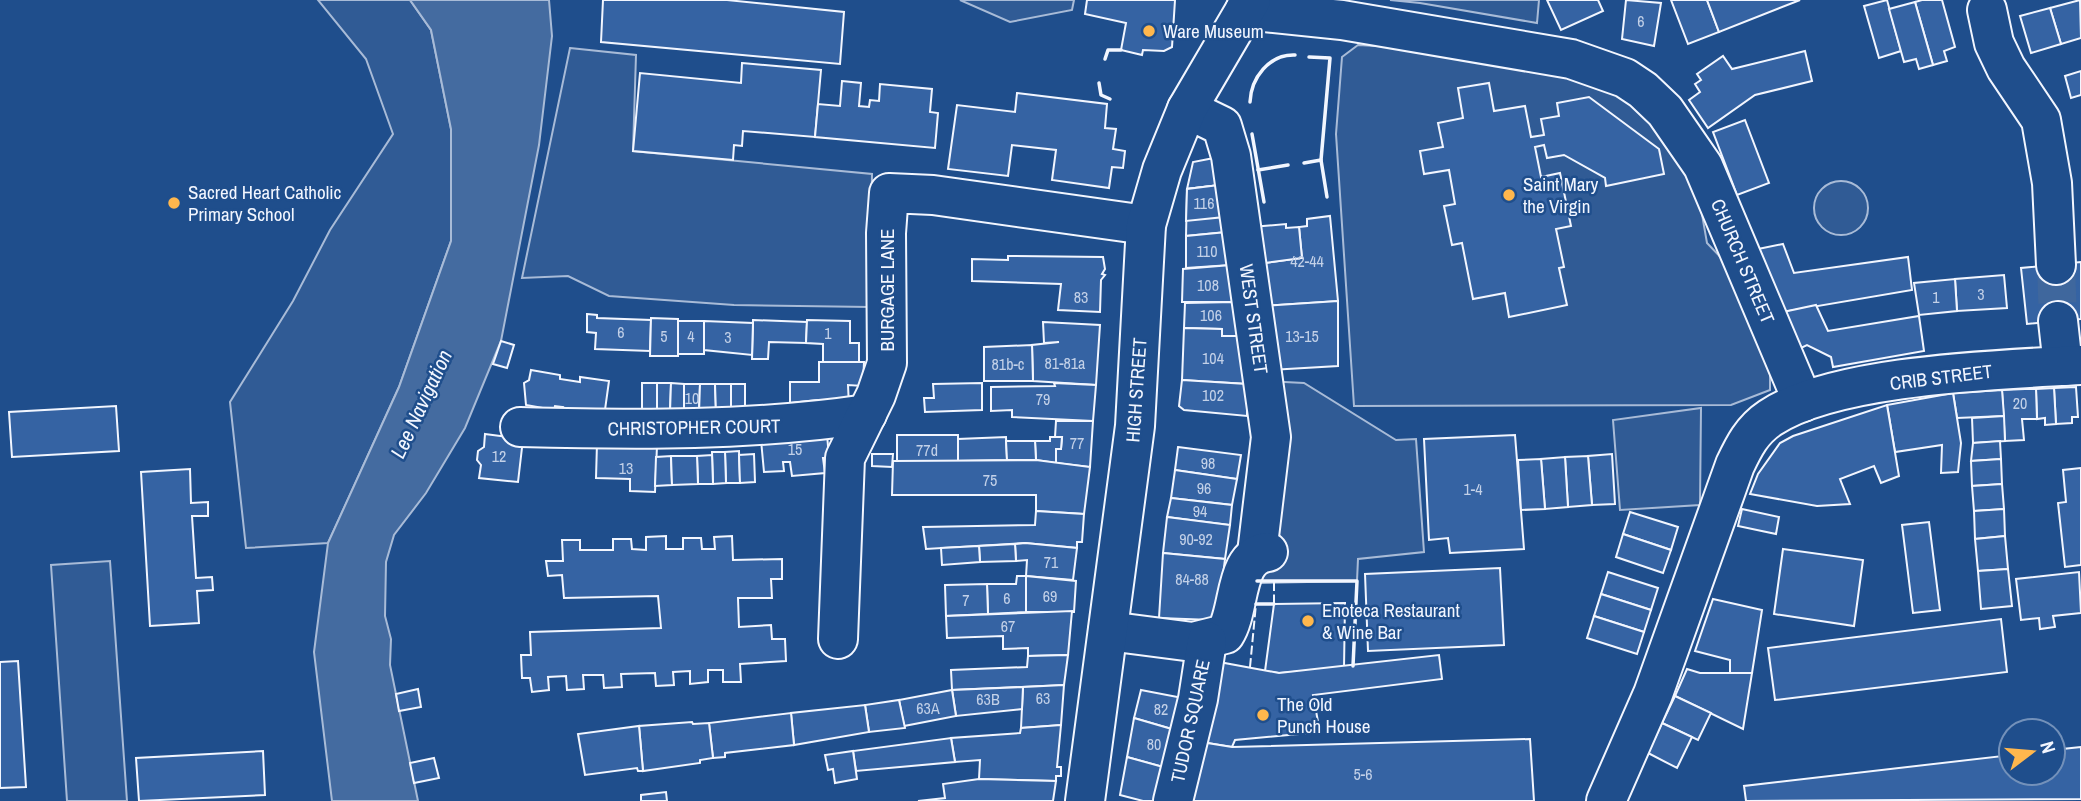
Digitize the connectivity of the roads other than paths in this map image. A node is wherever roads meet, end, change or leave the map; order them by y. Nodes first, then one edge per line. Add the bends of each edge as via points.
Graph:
1 (1248, 5) edge
2 (1987, 10) dead end
3 (1187, 109) junction
4 (1146, 225) junction
5 (2056, 265) tunnel mouth
6 (2058, 321) tunnel mouth
7 (2072, 365) edge
8 (1803, 402) junction
9 (867, 414) junction
10 (520, 427) dead end
11 (1108, 631) junction
12 (838, 639) dead end
13 (1207, 641) junction
14 (1085, 801) edge
15 (1172, 801) edge
16 (1606, 801) edge

1 - 3 street, HIGH STREET
1 - 8 street, CHURCH STREET via 1571,59 1625,78 1643,90 1665,111 1703,166
2 - 5 street via 1994,43 2006,68 2041,120 2052,183
3 - 4 street, HIGH STREET
3 - 13 street, WEST STREET via 1222,126 1231,156 1271,437 1262,552 1244,569 1232,623 1225,634
4 - 9 street, BURGAGE LANE via 889,193 887,363
4 - 11 street, HIGH STREET via 1135,426
6 - 7 street
7 - 8 street, CRIB STREET via 1897,381
8 - 16 street via 1770,418 1747,439 1653,694
9 - 10 street, CHRISTOPHER COURT via 791,426
9 - 12 street, BURGAGE LANE via 845,458
11 - 13 street
11 - 14 street, HIGH STREET
13 - 15 street, TUDOR SQUARE via 1198,699

